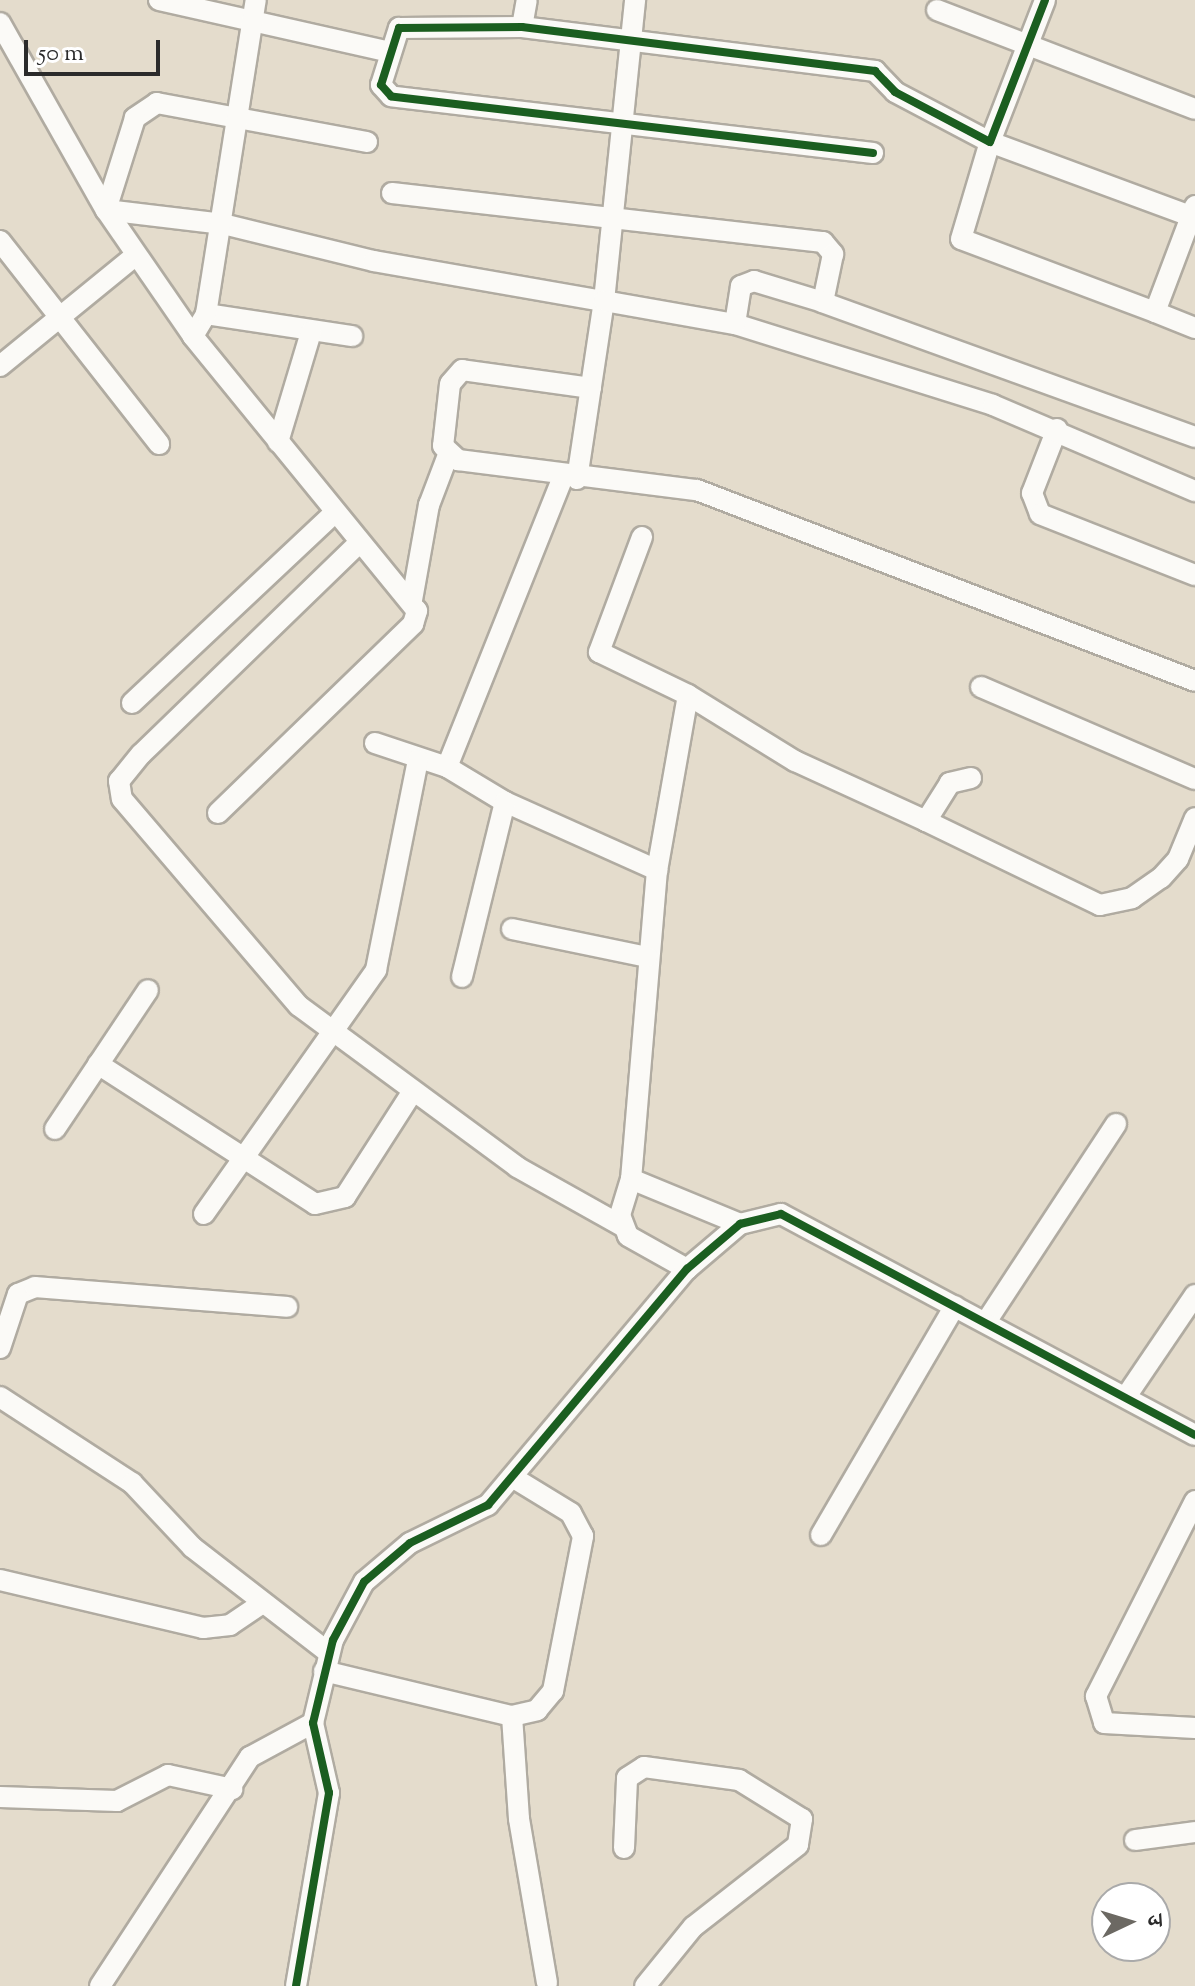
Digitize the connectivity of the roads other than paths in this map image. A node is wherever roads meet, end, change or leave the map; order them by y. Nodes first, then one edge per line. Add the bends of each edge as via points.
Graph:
1 (159, 0) edge
2 (527, 0) edge
3 (635, 0) edge
4 (1045, 0) edge
5 (255, 9) edge
6 (937, 10) dead end
7 (0, 23) edge
8 (522, 27) junction
9 (632, 41) junction
10 (1027, 43) junction
11 (390, 52) junction
12 (1195, 109) edge
13 (242, 118) junction
14 (620, 128) junction
15 (367, 142) dead end
16 (990, 142) junction
17 (873, 153) dead end
18 (392, 193) dead end
19 (106, 210) junction
20 (1194, 214) edge
21 (610, 223) junction
22 (223, 224) junction
23 (0, 241) edge
24 (135, 256) junction
25 (604, 301) junction
26 (823, 302) junction
27 (1155, 312) junction
28 (206, 314) junction
29 (64, 318) junction
30 (735, 324) junction
31 (1195, 328) edge
32 (311, 332) junction
33 (193, 336) junction
34 (352, 336) dead end
35 (0, 366) edge
36 (591, 388) junction
37 (1057, 429) junction
38 (1195, 437) edge
39 (278, 442) junction
40 (159, 444) dead end
41 (448, 455) junction
42 (570, 478) junction
43 (1195, 491) edge
44 (333, 514) junction
45 (642, 537) dead end
46 (358, 544) junction
47 (1195, 575) edge
48 (412, 600) junction
49 (1195, 681) edge
50 (981, 687) dead end
51 (688, 695) junction
52 (132, 703) dead end
53 (375, 743) dead end
54 (418, 760) junction
55 (447, 767) junction
56 (971, 778) dead end
57 (1195, 779) edge
58 (505, 802) junction
59 (218, 813) dead end
60 (1195, 818) edge
61 (926, 821) junction
62 (657, 870) junction
63 (512, 929) dead end
64 (647, 957) junction
65 (462, 977) dead end
66 (148, 990) dead end
67 (334, 1034) junction
68 (98, 1064) junction
69 (413, 1091) junction
70 (1116, 1124) dead end
71 (55, 1129) dead end
72 (242, 1158) junction
73 (631, 1179) junction
74 (204, 1214) dead end
75 (740, 1224) junction
76 (622, 1226) junction
77 (687, 1269) junction
78 (1195, 1295) edge
79 (955, 1306) junction
80 (287, 1307) dead end
81 (986, 1322) junction
82 (0, 1348) edge
83 (1127, 1395) junction
84 (0, 1397) edge
85 (1195, 1435) edge
86 (512, 1477) junction
87 (1195, 1501) edge
88 (821, 1535) dead end
89 (0, 1580) edge
90 (261, 1604) junction
91 (326, 1662) junction
92 (512, 1716) junction
93 (313, 1723) junction
94 (1195, 1728) edge
95 (232, 1789) junction
96 (0, 1797) edge
97 (1195, 1832) edge
98 (1135, 1840) dead end
99 (624, 1848) dead end
100 (547, 1983) dead end
101 (100, 1986) edge
102 (296, 1986) edge
103 (645, 1986) edge

1 - 5 street
2 - 8 street
3 - 9 street
4 - 10 street
5 - 11 street
5 - 13 street
6 - 10 street
7 - 19 street
8 - 9 street
8 - 11 street via 408,25 392,36
9 - 14 street
9 - 16 street via 875,71 895,92
10 - 12 street
10 - 16 street
11 - 14 street via 381,85 391,96
13 - 15 street
13 - 19 street via 157,103 144,109
13 - 22 street
14 - 17 street
14 - 21 street
16 - 20 street
16 - 27 street via 961,239
18 - 21 street
19 - 22 street
19 - 24 street
20 - 27 street
21 - 25 street
21 - 26 street via 823,242 833,254
22 - 25 street via 374,261
22 - 28 street
23 - 29 street
24 - 29 street
24 - 33 street
25 - 30 street
25 - 36 street
26 - 30 street via 746,281
26 - 38 street
27 - 31 street
28 - 32 street
28 - 33 street
29 - 35 street
29 - 40 street
30 - 37 street
32 - 34 street
32 - 39 street
33 - 39 street
36 - 41 street via 462,370 450,384
36 - 42 street
37 - 43 street
37 - 47 street via 1033,506
39 - 44 street
41 - 42 street
41 - 48 street via 429,505
42 - 49 street via 697,490
42 - 55 street
44 - 46 street
44 - 52 street
45 - 51 street via 599,652
46 - 48 street
46 - 67 street via 119,781 122,799 276,983
48 - 59 street via 413,624
50 - 57 street
51 - 61 street via 795,761
51 - 62 street
53 - 54 street
54 - 55 street
54 - 67 street via 384,946
55 - 58 street
56 - 61 street via 950,783
58 - 62 street
58 - 65 street
60 - 61 street via 1178,859 1161,878 1132,898 1100,905
62 - 64 street
63 - 64 street
64 - 73 street
66 - 68 street
67 - 69 street
67 - 72 street
68 - 71 street
68 - 72 street
69 - 72 street via 335,1203 315,1204
69 - 76 street via 517,1167
70 - 81 street
72 - 74 street
73 - 75 street
73 - 76 street
75 - 77 street
75 - 79 street via 781,1214
76 - 77 street
77 - 86 street
78 - 83 street
79 - 81 street
79 - 88 street
80 - 82 street via 35,1287 18,1294
81 - 83 street
83 - 85 street
84 - 90 street via 132,1483 192,1547
86 - 91 street via 488,1505 385,1559 364,1582
86 - 92 street via 571,1513 583,1536 553,1691 537,1710
87 - 94 street via 1096,1696 1104,1723
89 - 90 street via 203,1628 230,1625
90 - 91 street
91 - 92 street
91 - 93 street
92 - 100 street via 519,1819
93 - 95 street via 259,1750
93 - 102 street via 329,1793
95 - 96 street via 168,1775 117,1801
95 - 101 street
97 - 98 street
99 - 103 street via 627,1778 644,1767 739,1780 802,1819 798,1845 693,1927

